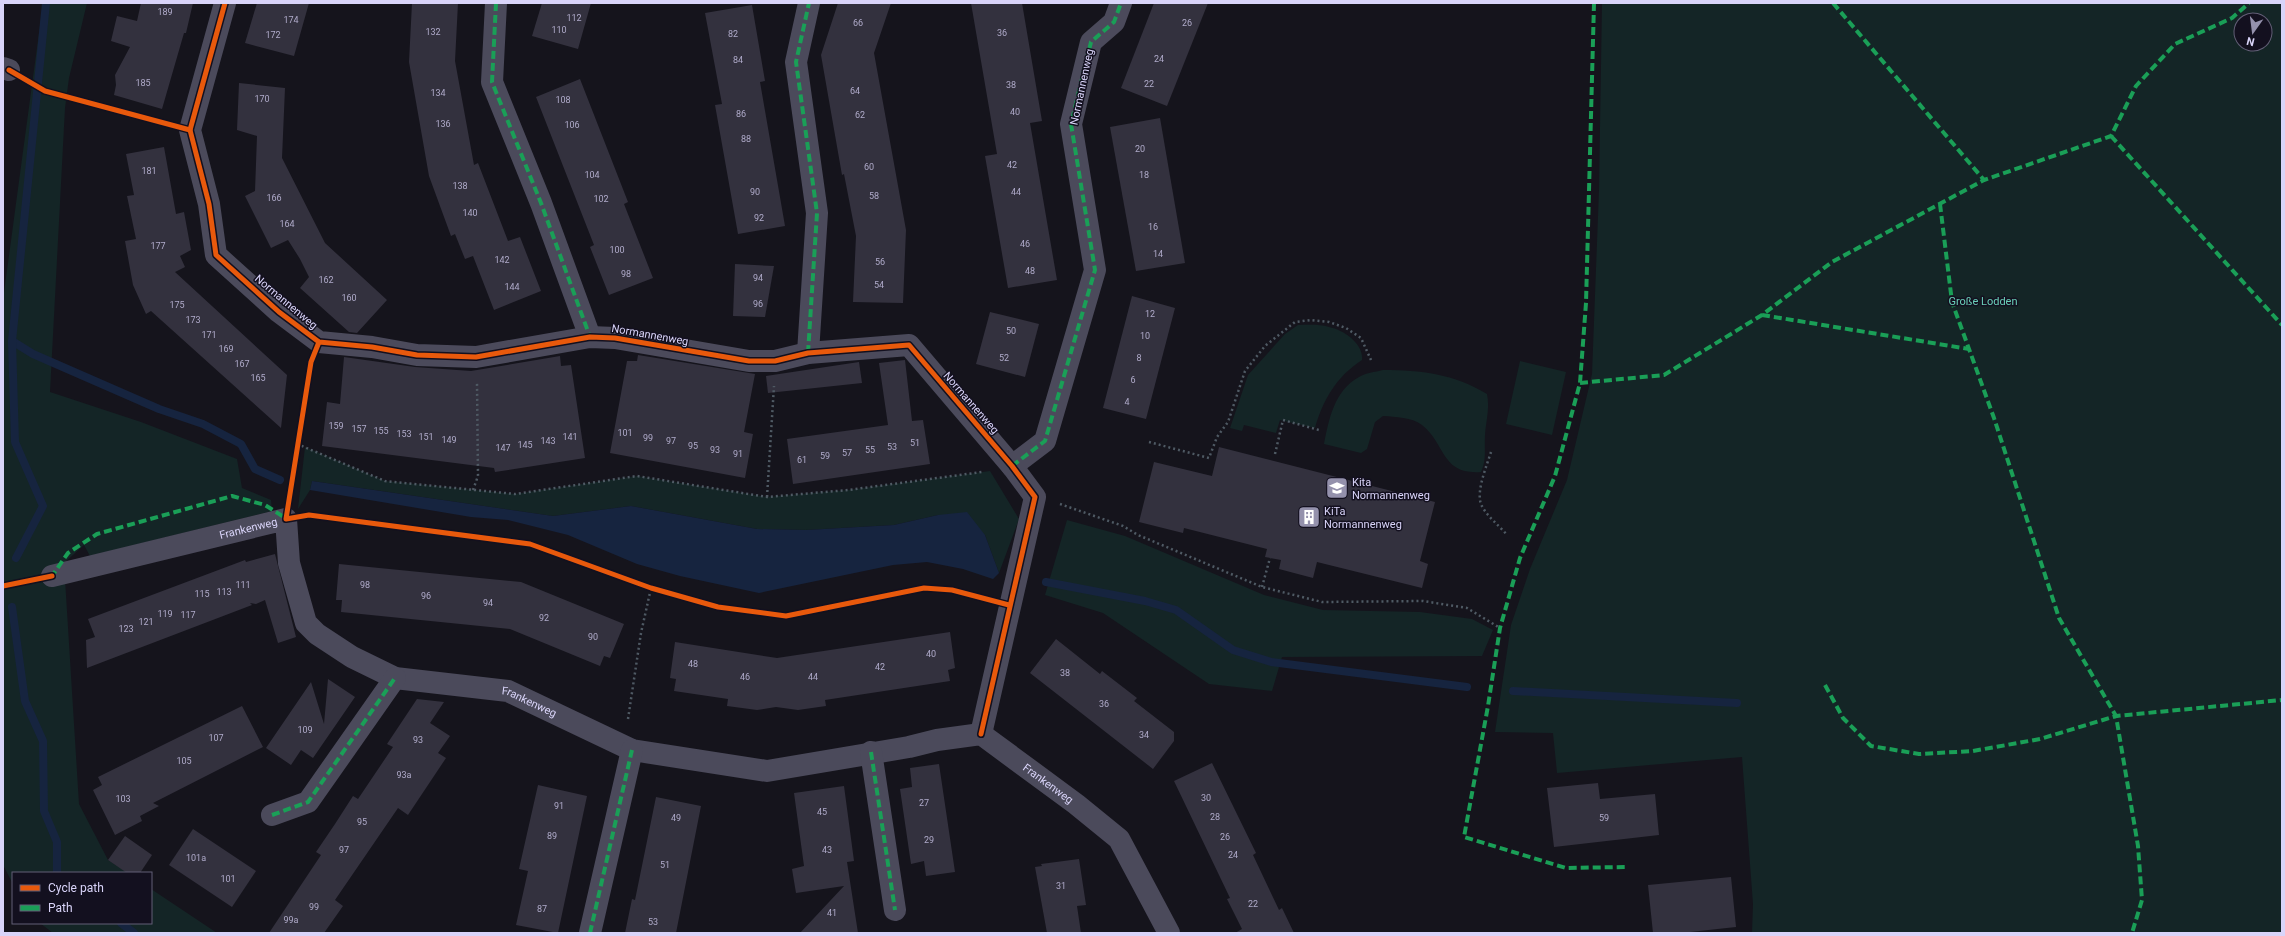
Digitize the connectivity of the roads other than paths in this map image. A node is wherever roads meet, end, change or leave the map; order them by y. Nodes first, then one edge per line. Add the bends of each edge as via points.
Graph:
1 (225, 3) edge
2 (496, 3) edge
3 (809, 3) edge
4 (1121, 3) edge
5 (590, 337) junction
6 (808, 352) junction
7 (1012, 466) junction
8 (52, 576) dead end
9 (395, 678) junction
10 (981, 734) junction
11 (632, 750) junction
12 (870, 752) junction
13 (272, 815) dead end
14 (895, 910) dead end
15 (590, 933) edge
16 (1169, 933) edge

1 - 5 street, Normannenweg via 190,130 209,204 216,255 279,312 319,342 372,347 417,355 476,357
2 - 5 street via 492,82
3 - 6 street via 796,62 817,213
4 - 7 street, Normannenweg via 1114,22 1091,42 1072,124 1095,270 1045,441
5 - 6 street, Normannenweg via 615,338 749,361 775,361
6 - 7 street, Normannenweg via 909,345
7 - 10 street, Normannenweg via 1034,497
8 - 9 street, Frankenweg via 286,519 289,563 306,623 317,634 352,657
9 - 11 street, Frankenweg via 508,691
9 - 13 street via 308,802
10 - 12 street, Frankenweg
10 - 16 street, Frankenweg via 1119,839
11 - 12 street, Frankenweg via 767,771
11 - 15 street
12 - 14 street

